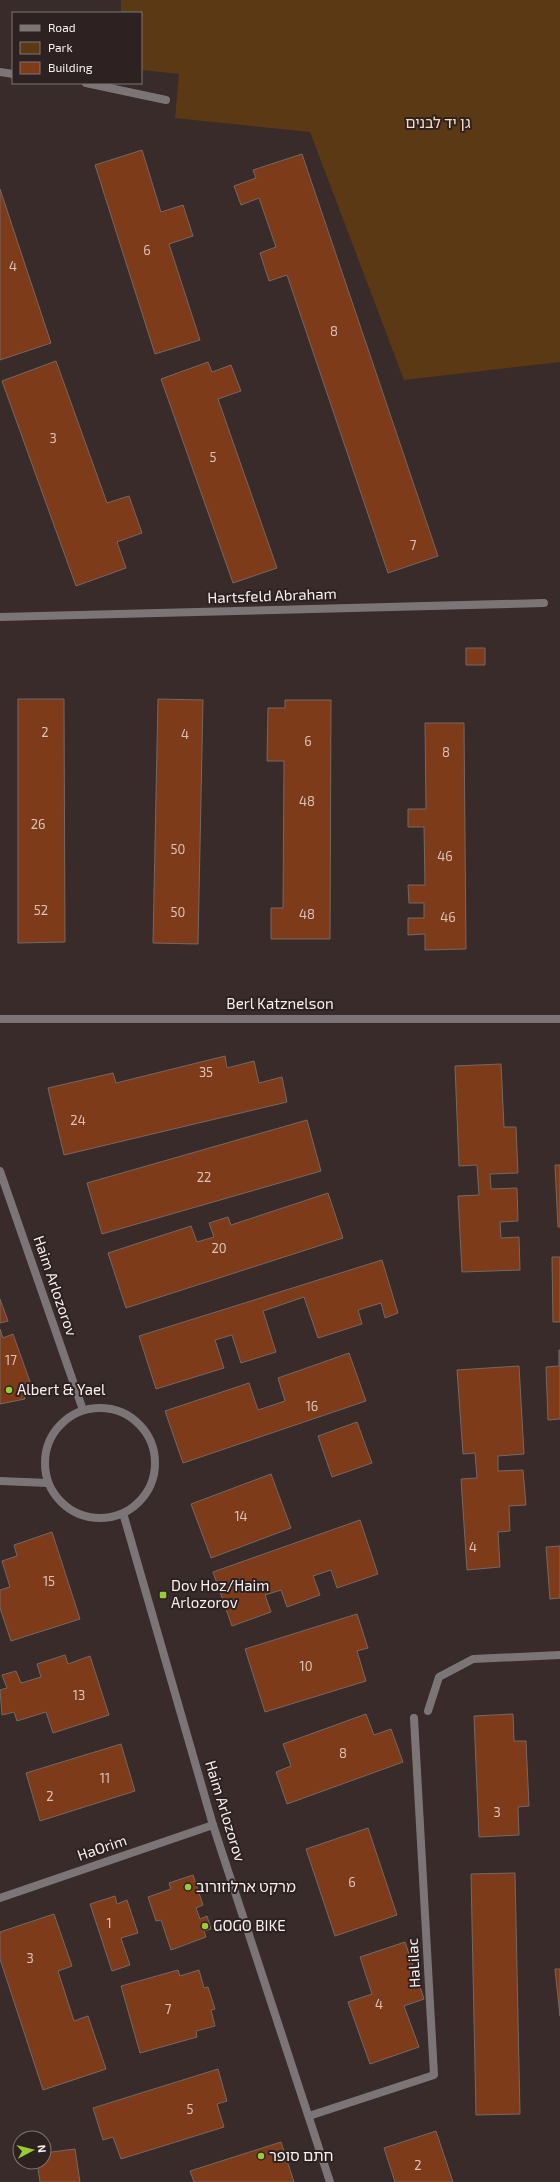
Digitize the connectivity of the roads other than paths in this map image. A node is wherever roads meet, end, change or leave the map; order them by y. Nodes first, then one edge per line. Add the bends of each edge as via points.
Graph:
1 (0, 72) edge
2 (12, 74) edge
3 (91, 84) edge
4 (166, 100) dead end
5 (544, 604) dead end
6 (0, 617) edge
7 (0, 1019) edge
8 (560, 1019) edge
9 (0, 1170) edge
10 (83, 1410) junction
11 (0, 1481) edge
12 (48, 1483) junction
13 (123, 1513) junction
14 (560, 1655) edge
15 (428, 1711) dead end
16 (414, 1718) dead end
17 (213, 1825) junction
18 (0, 1898) edge
19 (309, 2116) junction
20 (330, 2182) edge

1 - 2 street
3 - 4 street
5 - 6 street, Hartsfeld Abraham
7 - 8 street, Berl Katznelson
9 - 10 street, Haim Arlozorov
10 - 12 street via 66,1419 53,1433 46,1450 45,1470
10 - 13 street via 106,1408 125,1413 140,1424 150,1440 155,1459 150,1486 139,1502
11 - 12 street
12 - 13 street via 58,1499 73,1511 91,1517 110,1517
13 - 17 street, Haim Arlozorov
14 - 15 street via 473,1659 439,1677
16 - 19 street, HaLilac via 434,2075
17 - 18 street, HaOrim
17 - 19 street, Haim Arlozorov
19 - 20 street, Haim Arlozorov

